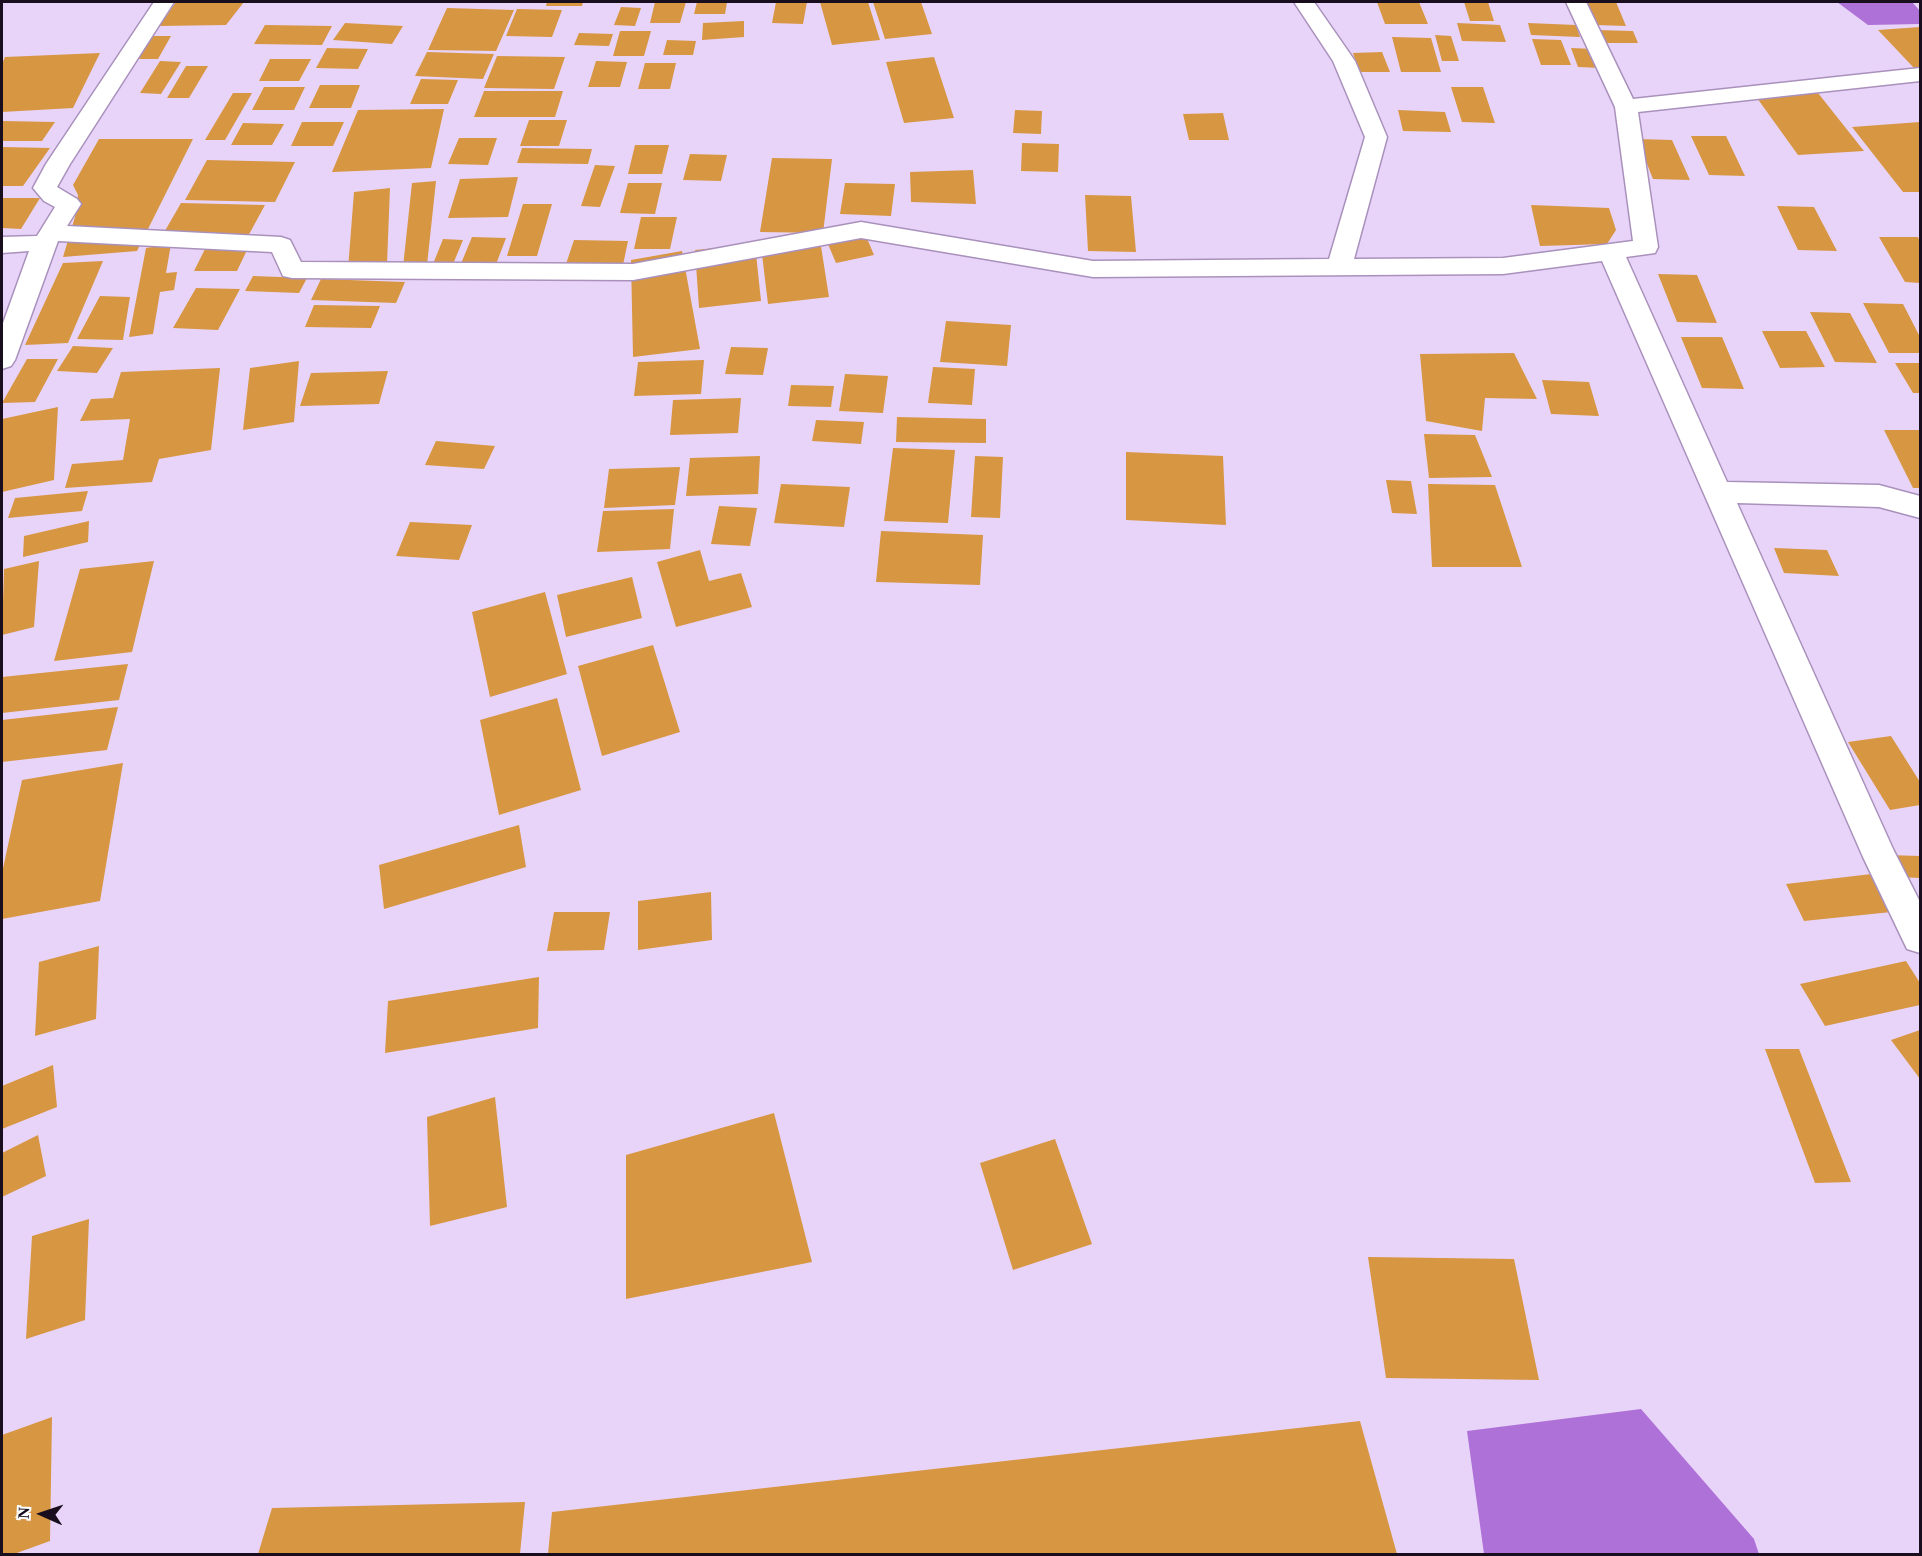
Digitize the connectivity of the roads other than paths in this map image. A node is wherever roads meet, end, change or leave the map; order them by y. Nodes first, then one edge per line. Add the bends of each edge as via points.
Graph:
1 (164, 2) edge
2 (1304, 2) edge
3 (1576, 2) edge
4 (1920, 74) edge
5 (1626, 107) junction
6 (48, 238) junction
7 (2, 245) edge
8 (1611, 252) junction
9 (1339, 267) junction
10 (2, 360) edge
11 (1718, 492) junction
12 (1920, 507) edge
13 (1920, 937) edge

1 - 6 street via 45,188 69,204
2 - 9 street via 1344,61 1376,137
3 - 5 street
4 - 5 street
5 - 8 street via 1646,247
6 - 7 street
6 - 9 street via 281,245 292,270 633,272 861,230 1093,268
6 - 10 street
8 - 9 street via 1503,266
8 - 11 street
11 - 12 street via 1879,496
11 - 13 street via 1880,857

